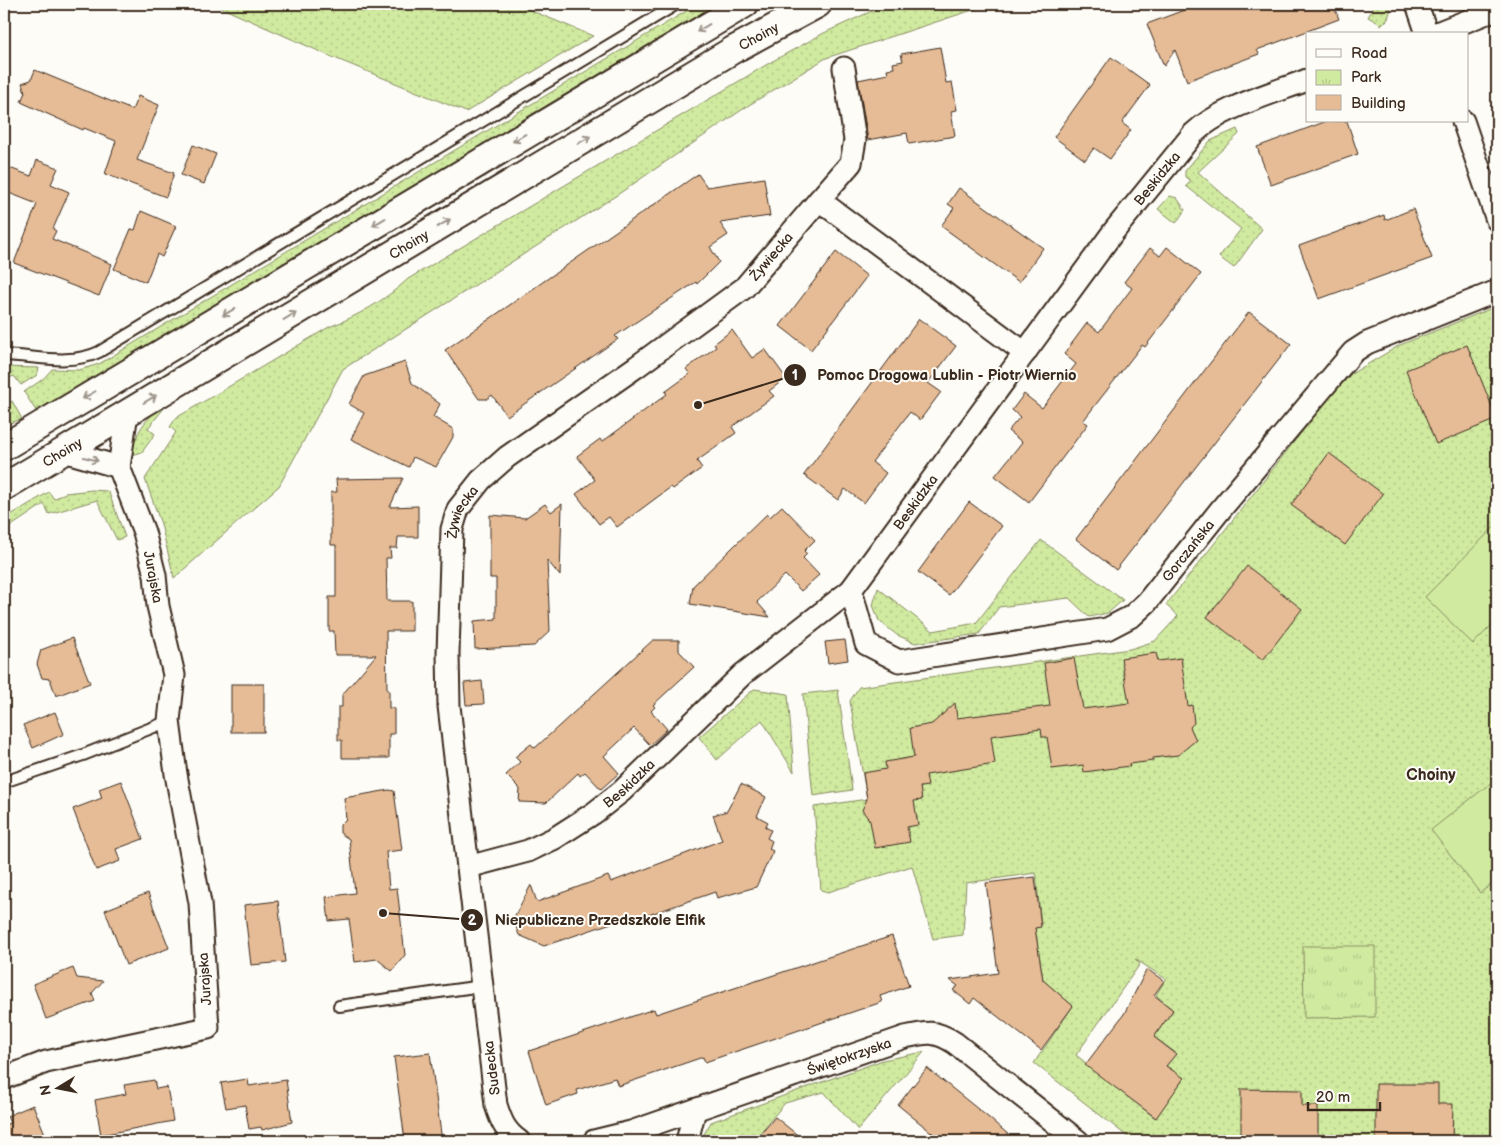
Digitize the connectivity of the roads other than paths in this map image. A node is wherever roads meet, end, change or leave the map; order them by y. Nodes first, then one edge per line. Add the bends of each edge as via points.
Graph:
1 (677, 4) edge
2 (745, 4) edge
3 (818, 4) edge
4 (1417, 4) edge
5 (1497, 9) edge
6 (1426, 32) edge
7 (1439, 32) edge
8 (844, 68) dead end
9 (1306, 80) edge
10 (1463, 122) edge
11 (819, 200) junction
12 (1497, 220) edge
13 (1497, 291) edge
14 (1025, 353) junction
15 (4, 355) edge
16 (127, 413) junction
17 (6, 442) edge
18 (63, 451) junction
19 (119, 467) junction
20 (4, 487) edge
21 (851, 590) junction
22 (169, 721) junction
23 (4, 782) edge
24 (468, 867) junction
25 (482, 986) junction
26 (339, 1006) dead end
27 (4, 1078) edge
28 (694, 1110) junction
29 (636, 1137) edge
30 (519, 1141) edge
31 (594, 1141) edge
32 (687, 1141) edge
33 (1078, 1141) edge

1 - 15 lane via 99,352 73,360
2 -> 17 street
16 -> 3 street, Choiny via 716,60
4 - 6 street
5 - 7 street
8 - 11 street, Żywiecka via 855,140 851,162
9 - 14 street, Beskidzka via 1204,123 1114,231
10 - 12 street
11 - 14 street
11 - 24 street, Żywiecka via 744,288 507,457 481,480 458,509 451,547 449,697
13 - 21 street, Gorczańska via 1384,336 1353,352 1147,602 1132,616 1107,629 899,661 866,644
14 - 21 street, Beskidzka
16 - 18 street, Choiny
16 - 19 street, Jurajska
18 -> 19 street
18 - 20 street, Choiny
19 - 22 street, Jurajska via 144,532 155,575 158,606 174,675
21 - 24 street, Beskidzka via 743,674 622,791 594,813 556,838 528,851
22 - 23 lane
22 - 27 street, Jurajska via 200,903 208,1028 46,1062
24 - 25 street, Żywiecka
25 - 26 lane
25 - 30 street, Sudecka via 496,1105 509,1134
28 - 29 street, Świętokrzyska
28 - 32 street
28 - 33 street, Świętokrzyska via 926,1032 942,1034 955,1042
29 - 31 street, Świętokrzyska

